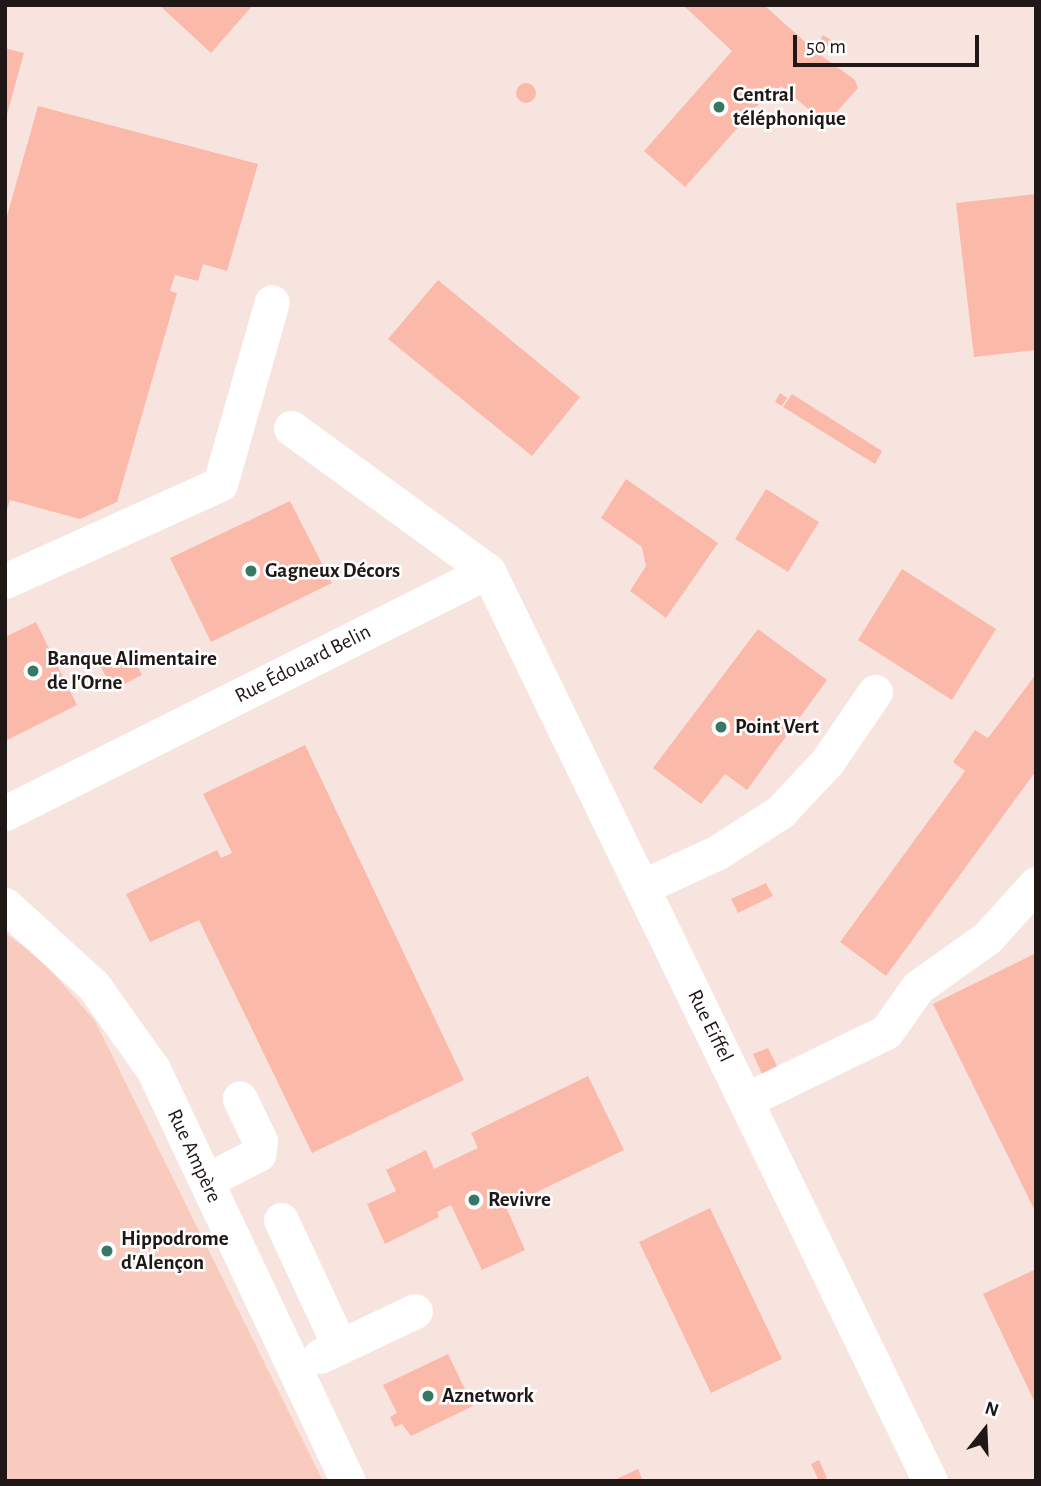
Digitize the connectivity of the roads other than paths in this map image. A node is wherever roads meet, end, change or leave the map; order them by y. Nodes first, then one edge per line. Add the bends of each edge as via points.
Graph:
1 (272, 302) dead end
2 (291, 428) dead end
3 (488, 571) junction
4 (5, 581) edge
5 (875, 692) dead end
6 (5, 813) edge
7 (1036, 884) edge
8 (642, 887) junction
9 (5, 905) edge
10 (240, 1099) dead end
11 (746, 1100) junction
12 (206, 1181) junction
13 (281, 1220) dead end
14 (415, 1311) dead end
15 (340, 1347) junction
16 (295, 1368) junction
17 (348, 1481) edge
18 (930, 1481) edge

1 - 4 street via 220,484
2 - 3 street
3 - 6 street, Rue Édouard Belin
3 - 8 street, Rue Eiffel
5 - 8 street via 827,762 780,812 718,852
7 - 11 street via 987,938 918,987 886,1032
8 - 11 street, Rue Eiffel
9 - 12 street, Rue Ampère via 93,985 153,1069
10 - 12 street via 260,1141 258,1154
11 - 18 street, Rue Eiffel
12 - 16 street, Rue Ampère
13 - 15 street
14 - 15 street
15 - 16 street
16 - 17 street, Rue Ampère

